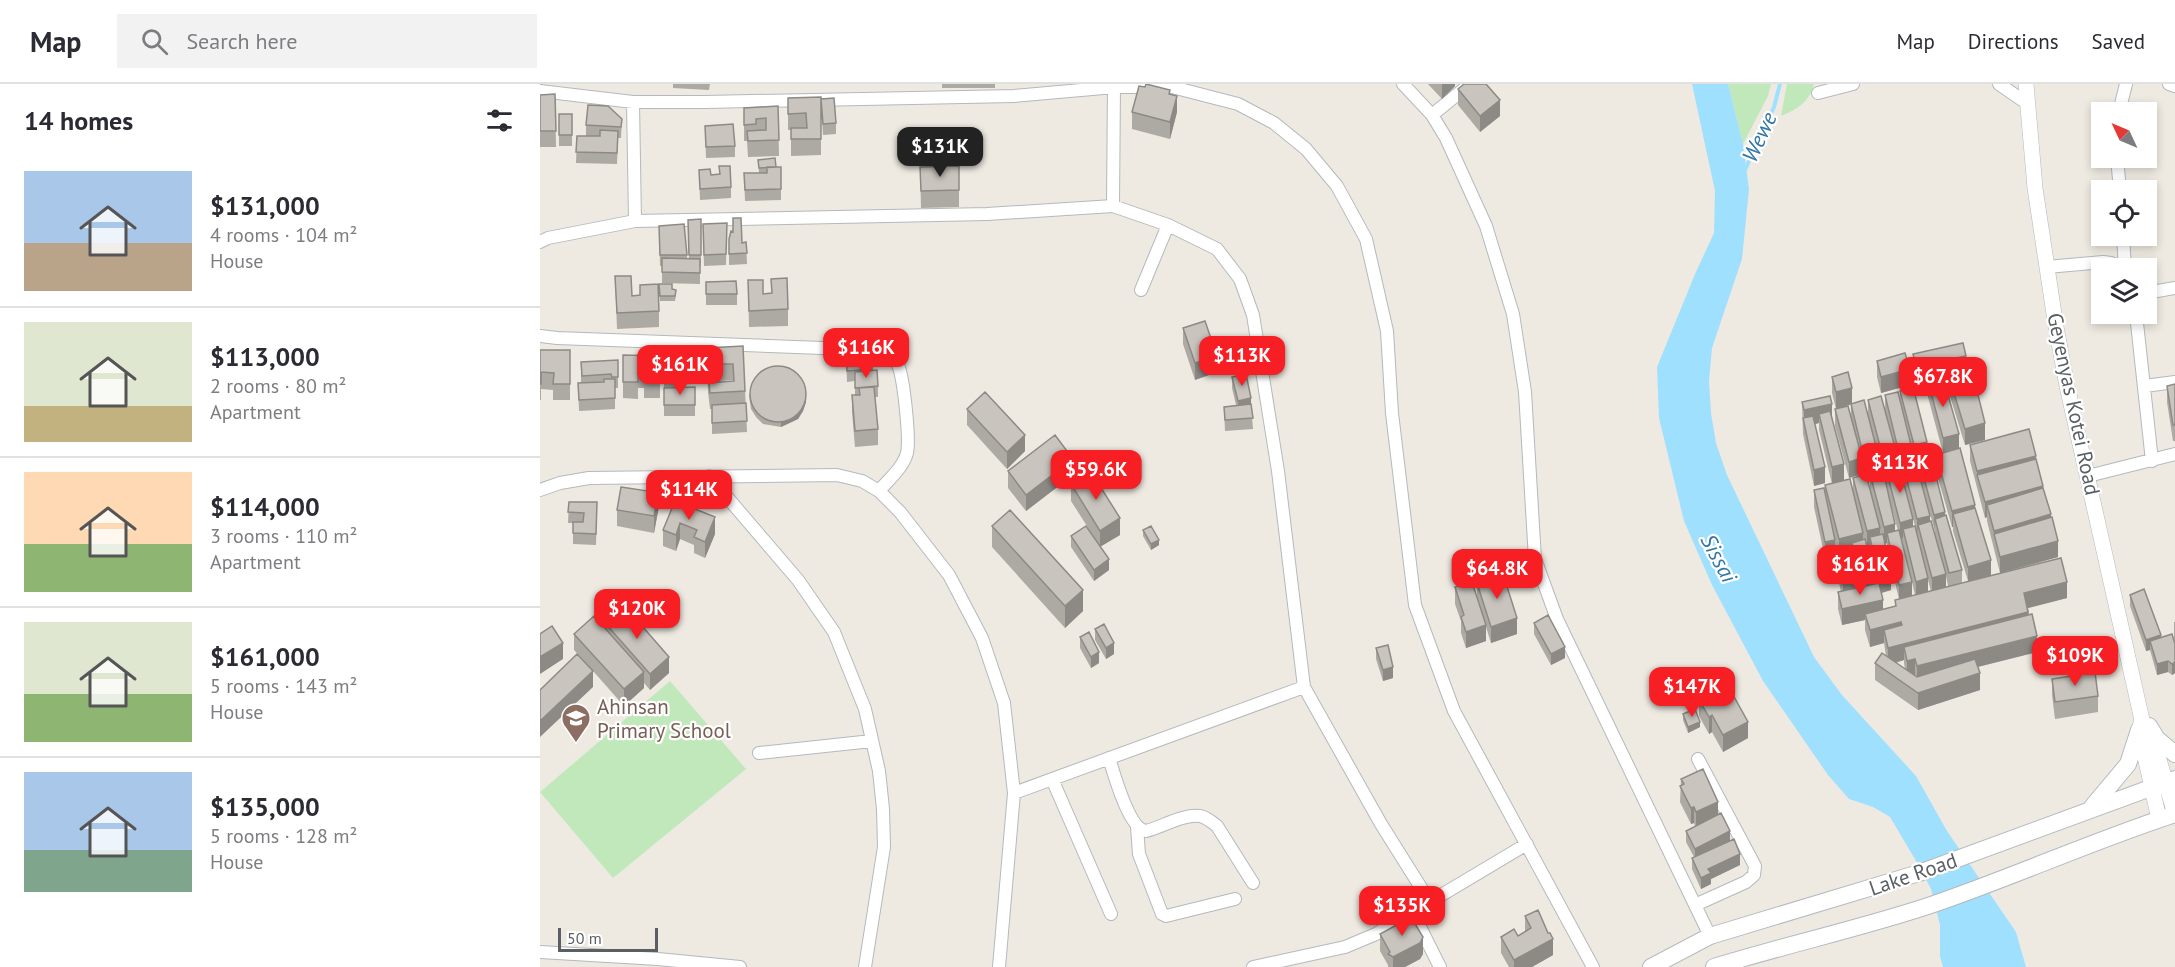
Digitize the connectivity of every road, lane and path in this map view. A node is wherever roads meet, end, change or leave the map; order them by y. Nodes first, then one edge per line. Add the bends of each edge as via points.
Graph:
1 (1403, 84) edge
2 (1470, 84) edge
3 (1853, 84) edge
4 (1999, 84) edge
5 (2026, 84) edge
6 (2126, 84) edge
7 (2169, 84) edge
8 (1114, 86) edge
9 (2175, 86) edge
10 (540, 91) edge
11 (1818, 93) dead end
12 (633, 102) junction
13 (2122, 102) edge
14 (2028, 104) junction
15 (1432, 115) junction
16 (1113, 206) junction
17 (635, 221) junction
18 (1168, 225) junction
19 (540, 242) edge
20 (2091, 263) edge
21 (2047, 267) junction
22 (2175, 288) edge
23 (1141, 290) dead end
24 (2157, 291) edge
25 (2137, 324) edge
26 (540, 336) edge
27 (2175, 382) edge
28 (2145, 386) junction
29 (2175, 454) edge
30 (2152, 461) junction
31 (709, 476) junction
32 (2088, 476) junction
33 (540, 490) edge
34 (879, 491) junction
35 (1304, 687) junction
36 (2143, 725) junction
37 (872, 741) junction
38 (759, 753) dead end
39 (2175, 754) edge
40 (1108, 758) junction
41 (1698, 759) dead end
42 (1052, 779) junction
43 (2164, 783) edge
44 (1014, 793) junction
45 (2092, 808) junction
46 (2170, 816) edge
47 (1137, 827) junction
48 (1527, 844) junction
49 (1253, 883) dead end
50 (1235, 899) dead end
51 (1430, 902) junction
52 (1695, 905) junction
53 (1412, 911) junction
54 (1111, 914) dead end
55 (1710, 936) junction
56 (540, 952) edge
57 (658, 963) edge
58 (740, 967) edge
59 (864, 967) edge
60 (999, 967) edge
61 (1253, 967) edge
62 (1440, 967) edge
63 (1593, 967) edge
64 (1651, 967) edge
65 (1714, 967) edge

1 - 15 street
2 - 15 street
3 - 11 street
4 - 14 street
5 - 14 street, Geyenyas Kotei Road
6 - 13 street
7 - 9 street
8 - 12 street via 1014,96
8 - 16 street
8 - 48 street via 1172,87 1238,104 1274,123 1306,149 1337,186 1366,239 1387,331 1392,413 1415,605 1454,711
10 - 12 street
12 - 17 street
14 - 21 street, Geyenyas Kotei Road
15 - 52 street via 1486,226 1513,314 1525,392 1535,559 1557,619
16 - 17 street via 987,214
16 - 18 street
17 - 19 street
18 - 23 street
18 - 35 street via 1217,249 1240,279 1253,315 1278,471
20 - 21 street
21 - 32 street, Geyenyas Kotei Road via 2067,386
22 - 24 street
25 - 28 street
26 - 34 street via 876,350 887,354 898,364 906,405 907,453
27 - 28 street
28 - 30 street
29 - 30 street
30 - 32 street
31 - 33 street via 590,478
31 - 34 street via 837,475 862,481
31 - 37 street via 798,580 834,632 865,709
32 - 36 street, Geyenyas Kotei Road
34 - 44 street via 949,575 982,638 1004,703
35 - 40 street
35 - 51 street
36 - 39 main road
36 - 43 street, Geyenyas Kotei Road
36 - 45 main road via 2128,764
37 - 38 street
37 - 59 street via 879,771 884,847
40 - 42 street
40 - 47 street
41 - 52 street via 1755,866 1754,874 1746,882
42 - 44 street
42 - 54 street
43 - 45 main road, Lake Road
43 - 46 street, Geyenyas Kotei Road
44 - 60 street
45 - 55 main road, Lake Road via 1919,873
46 - 65 main road, Lake Road via 1876,923
47 - 49 street via 1146,831 1201,816 1217,826
47 - 50 street via 1139,854 1162,914
48 - 51 street
48 - 63 street
51 - 53 street
52 - 55 street
53 - 61 street via 1376,934 1345,947
53 - 62 street
55 - 64 main road, Lake Road
56 - 57 street
57 - 58 street

